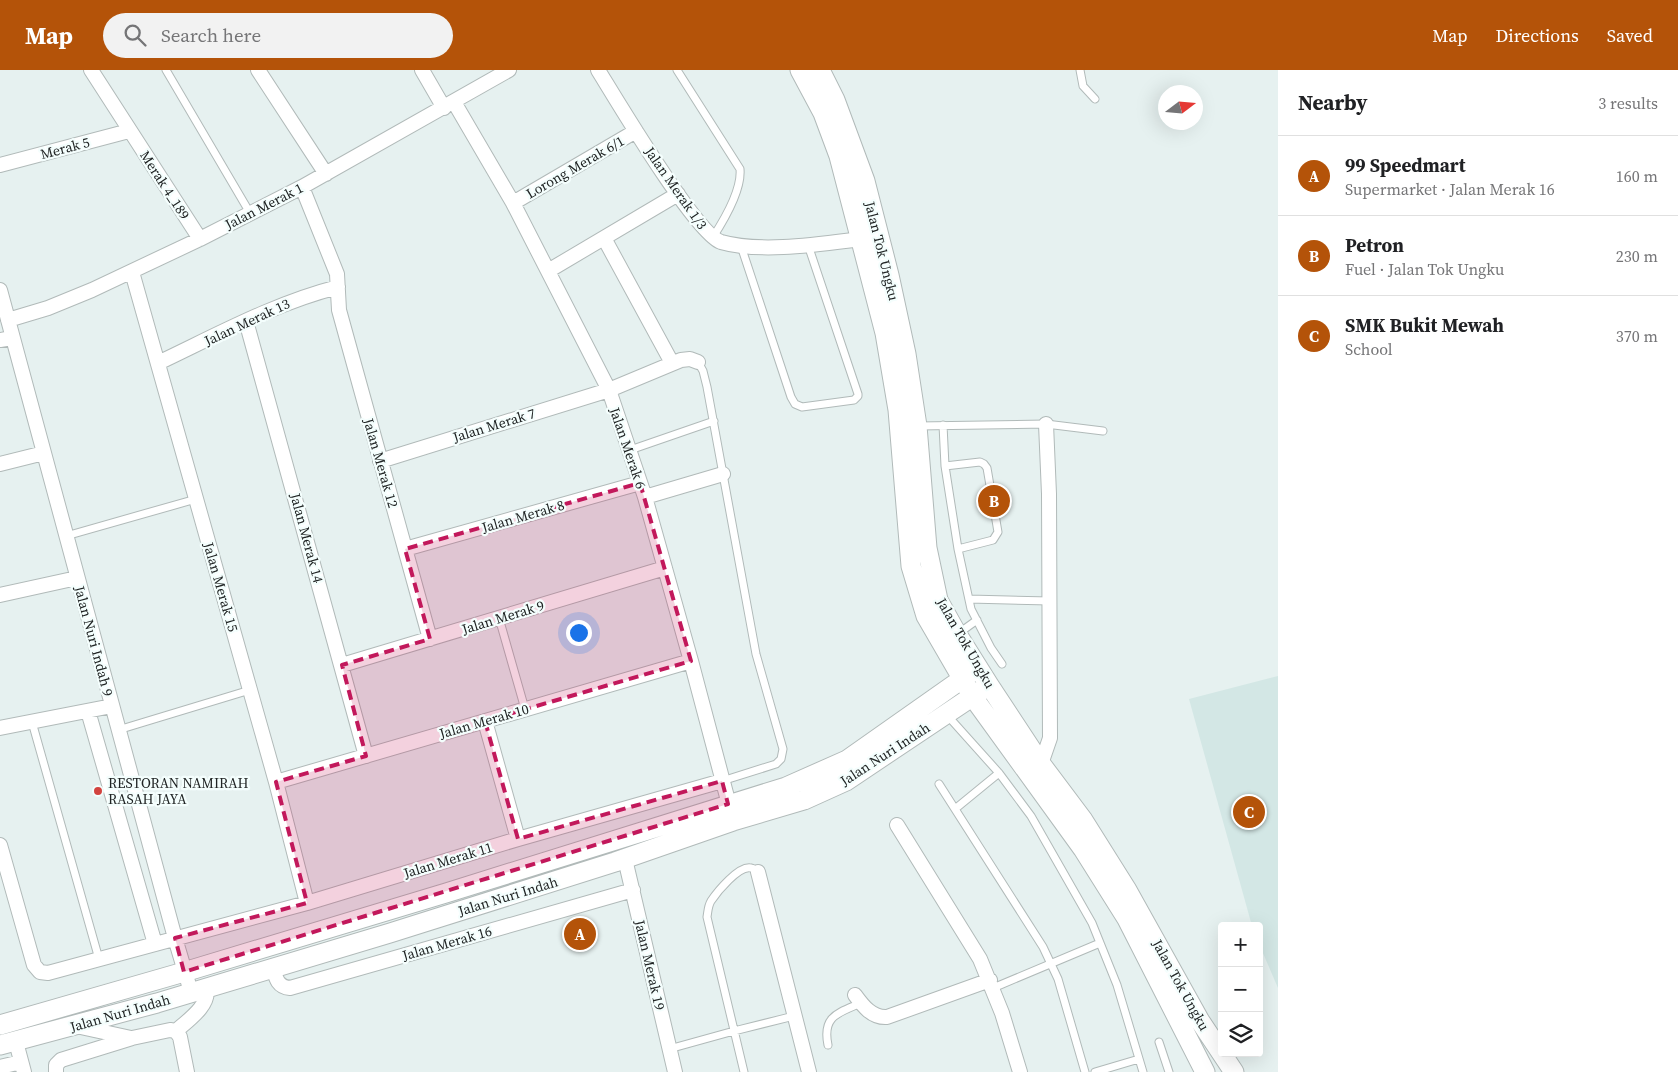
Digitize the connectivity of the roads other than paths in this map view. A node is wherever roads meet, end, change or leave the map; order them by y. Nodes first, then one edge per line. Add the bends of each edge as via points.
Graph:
1 (91, 70) edge
2 (166, 70) edge
3 (258, 70) edge
4 (422, 70) edge
5 (509, 70) edge
6 (598, 70) edge
7 (678, 70) edge
8 (800, 70) edge
9 (820, 70) edge
10 (1080, 70) edge
11 (1095, 99) dead end
12 (449, 105) junction
13 (129, 131) junction
14 (636, 131) junction
15 (0, 165) edge
16 (326, 174) junction
17 (302, 188) junction
18 (678, 194) junction
19 (513, 203) junction
20 (250, 213) junction
21 (880, 237) junction
22 (200, 238) junction
23 (604, 238) junction
24 (713, 238) junction
25 (860, 239) junction
26 (813, 244) junction
27 (741, 246) junction
28 (548, 271) junction
29 (132, 272) junction
30 (338, 287) junction
31 (0, 290) edge
32 (8, 320) junction
33 (246, 321) junction
34 (6, 339) edge
35 (698, 362) joint
36 (672, 363) junction
37 (158, 364) junction
38 (609, 390) junction
39 (714, 421) junction
40 (1046, 424) junction
41 (943, 425) junction
42 (917, 426) junction
43 (1103, 431) dead end
44 (630, 450) junction
45 (44, 453) junction
46 (380, 461) junction
47 (0, 464) edge
48 (945, 466) junction
49 (723, 474) junction
50 (640, 483) junction
51 (645, 497) junction
52 (196, 499) junction
53 (66, 536) junction
54 (405, 549) junction
55 (958, 549) junction
56 (665, 568) junction
57 (77, 578) junction
58 (0, 595) edge
59 (969, 599) junction
60 (1050, 601) junction
61 (499, 618) junction
62 (977, 620) junction
63 (957, 634) junction
64 (430, 639) junction
65 (691, 661) junction
66 (1002, 664) dead end
67 (342, 665) junction
68 (978, 668) junction
69 (963, 679) junction
70 (989, 685) junction
71 (250, 690) junction
72 (972, 697) junction
73 (112, 706) junction
74 (525, 709) junction
75 (88, 711) junction
76 (946, 714) junction
77 (485, 721) junction
78 (32, 722) junction
79 (0, 728) edge
80 (118, 730) junction
81 (366, 756) junction
82 (1041, 764) junction
83 (999, 773) junction
84 (722, 781) junction
85 (276, 782) junction
86 (939, 784) dead end
87 (955, 809) junction
88 (731, 812) junction
89 (897, 825) dead end
90 (518, 839) junction
91 (1, 849) edge
92 (625, 859) junction
93 (758, 872) joint
94 (633, 890) junction
95 (307, 903) junction
96 (175, 938) junction
97 (1100, 943) junction
98 (155, 944) junction
99 (99, 959) junction
100 (1051, 964) junction
101 (273, 968) junction
102 (184, 972) junction
103 (992, 984) junction
104 (199, 990) junction
105 (858, 999) joint
106 (794, 1016) junction
107 (75, 1025) junction
108 (0, 1026) edge
109 (734, 1030) junction
110 (176, 1031) junction
111 (132, 1038) junction
112 (1159, 1042) dead end
113 (8, 1043) edge
114 (828, 1045) dead end
115 (670, 1049) junction
116 (1139, 1059) junction
117 (0, 1067) edge
118 (23, 1067) edge
119 (56, 1072) edge
120 (187, 1072) edge
121 (675, 1072) edge
122 (744, 1072) edge
123 (809, 1072) edge
124 (1020, 1072) edge
125 (1085, 1072) edge
126 (1096, 1072) edge
127 (1143, 1072) edge
128 (1169, 1072) edge
129 (1205, 1072) edge
130 (1234, 1072) edge

1 - 13 street, Merak 4_189
2 - 20 lane
3 - 16 street
4 - 12 street, Jalan Merak 6
5 - 12 street, Jalan Merak 1
6 - 14 street, Jalan Merak 1/3
7 - 24 lane via 740,169 740,181 727,216
8 - 25 main road, Jalan Tok Ungku via 830,130
9 - 21 main road, Jalan Tok Ungku via 835,100 865,180
10 - 11 lane via 1083,86
12 - 16 street, Jalan Merak 1
12 - 19 street, Jalan Merak 6
13 - 15 street, Merak 5
13 - 22 street, Merak 4_189
14 - 18 street, Jalan Merak 1/3
14 - 19 street, Lorong Merak 6/1
16 - 17 street, Jalan Merak 1
17 - 20 street, Jalan Merak 1
17 - 30 street, Jalan Merak 12 via 331,257
18 - 23 street
18 - 24 street, Jalan Merak 1/3
19 - 28 street, Jalan Merak 6
20 - 22 street, Jalan Merak 1
21 - 25 street, Jalan Merak 1/3
21 - 42 main road, Jalan Tok Ungku via 906,354
22 - 29 street, Jalan Merak 1
23 - 28 street
23 - 36 street
24 - 27 street, Jalan Merak 1/3
25 - 26 street, Jalan Merak 1/3
25 - 69 main road, Jalan Tok Ungku via 885,333 898,410 911,566 926,616
26 - 27 street, Jalan Merak 1/3
26 - 27 lane via 858,396 854,400 802,407 791,397
28 - 38 street, Jalan Merak 6
29 - 32 street, Jalan Merak 1 via 48,308
29 - 37 street, Jalan Merak 15
30 - 33 street, Jalan Merak 13 via 313,293
30 - 46 street, Jalan Merak 12 via 339,310
31 - 32 street, Jalan Nuri Indah 9
32 - 34 street, Jalan Nuri Indah 9
33 - 37 street, Jalan Merak 13
33 - 67 street, Jalan Merak 14
34 - 45 street, Jalan Nuri Indah 9
35 - 36 street, Jalan Merak 7 via 690,359
35 - 39 lane via 708,387
36 - 38 street, Jalan Merak 7
37 - 52 street, Jalan Merak 15
38 - 44 street, Jalan Merak 6
38 - 46 street, Jalan Merak 7
39 - 44 lane
39 - 49 lane
40 - 41 lane
40 - 43 lane
40 - 60 street
41 - 42 lane
41 - 48 lane
42 - 63 main road, Jalan Tok Ungku via 927,548 938,600
44 - 50 street, Jalan Merak 6
45 - 47 street
45 - 53 street, Jalan Nuri Indah 9
46 - 54 street, Jalan Merak 12
48 - 55 lane
48 - 55 lane via 984,464 998,532 993,540
49 - 51 street
49 - 84 lane via 756,654 783,749 776,764
50 - 51 street, Jalan Merak 6
50 - 54 street, Jalan Merak 8
51 - 56 street, Jalan Merak 6
52 - 53 lane
52 - 71 street, Jalan Merak 15
53 - 57 street, Jalan Nuri Indah 9
54 - 64 street, Jalan Merak 12
55 - 59 lane
56 - 61 street, Jalan Merak 9
56 - 65 street, Jalan Merak 6
57 - 58 street
57 - 73 street, Jalan Nuri Indah 9
59 - 60 lane
59 - 62 lane
60 - 82 street via 1050,738
61 - 64 street, Jalan Merak 9
61 - 74 lane
62 - 63 lane
62 - 66 lane
63 - 68 main road, Jalan Tok Ungku
64 - 67 street, Jalan Merak 9
65 - 74 street, Jalan Merak 10
65 - 84 street, Jalan Merak 6
67 - 81 street, Jalan Merak 14
68 - 69 main road, Jalan Nuri Indah
68 - 70 main road, Jalan Tok Ungku
69 - 72 main road, Jalan Tok Ungku
69 - 88 main road, Jalan Nuri Indah via 847,760
70 - 72 main road, Jalan Nuri Indah
70 - 82 main road, Jalan Tok Ungku
71 - 80 lane
71 - 85 street, Jalan Merak 15
72 - 76 main road, Jalan Nuri Indah
72 - 129 main road, Jalan Tok Ungku via 1083,849 1127,919
73 - 75 street
73 - 80 street, Jalan Nuri Indah 9
74 - 77 street, Jalan Merak 10
75 - 78 street
75 - 98 street
76 - 83 lane
76 - 88 main road, Jalan Nuri Indah via 846,781 804,800
77 - 81 street, Jalan Merak 10
77 - 90 street
78 - 79 street
78 - 99 lane
80 - 96 street, Jalan Nuri Indah 9
81 - 85 street, Jalan Merak 10
82 - 130 main road, Jalan Tok Ungku via 1083,820 1127,890 1200,1022
83 - 87 lane
83 - 97 lane via 1031,816 1092,923
84 - 88 street, Jalan Merak 6
84 - 90 street, Jalan Merak 11
85 - 95 street, Jalan Merak 15
86 - 87 lane
87 - 100 lane
88 - 92 main road, Jalan Nuri Indah
88 - 102 main road, Jalan Nuri Indah
89 - 103 street via 980,959
90 - 95 street, Jalan Merak 11
91 - 99 street, Jalan Merak 11 via 36,969 48,973
92 - 94 street, Jalan Merak 19
92 - 101 main road, Jalan Nuri Indah
93 - 106 street
93 - 109 lane via 744,869 733,876 708,907 707,917
94 - 101 street, Jalan Merak 16 via 290,988 280,984
94 - 115 street, Jalan Merak 19
95 - 96 street, Jalan Merak 11
96 - 98 street, Jalan Merak 11
96 - 102 street, Jalan Nuri Indah 9
97 - 100 lane
97 - 116 lane via 1117,985
98 - 99 street, Jalan Merak 11
100 - 103 lane
100 - 125 lane
101 - 104 main road, Jalan Nuri Indah
102 - 104 street, Jalan Nuri Indah 9
102 - 108 main road, Jalan Nuri Indah
103 - 105 street via 887,1017 873,1014
103 - 124 street
104 - 107 main road, Jalan Nuri Indah
104 - 110 street via 206,999
105 - 114 lane via 832,1017 826,1033
106 - 109 lane
106 - 123 street
107 - 111 street
107 - 113 main road, Jalan Nuri Indah
109 - 115 lane
109 - 122 lane
110 - 111 street
110 - 120 street
111 - 119 street via 61,1060
112 - 128 lane
113 - 118 street
115 - 121 street, Jalan Merak 19
116 - 126 lane
116 - 127 lane
117 - 118 street

